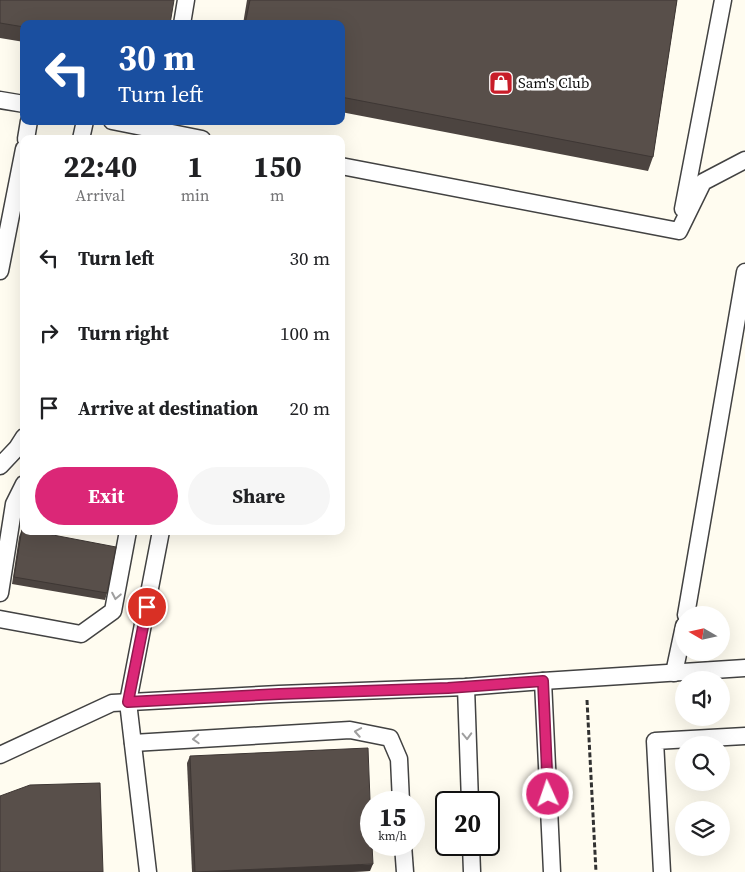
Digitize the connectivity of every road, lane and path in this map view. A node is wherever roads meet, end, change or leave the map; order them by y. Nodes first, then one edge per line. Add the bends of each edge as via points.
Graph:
1 (186, 0) edge
2 (723, 0) edge
3 (183, 20) edge
4 (0, 100) edge
5 (20, 103) edge
6 (134, 125) edge
7 (162, 130) edge
8 (184, 135) edge
9 (745, 160) edge
10 (345, 167) edge
11 (20, 169) edge
12 (679, 231) junction
13 (0, 271) edge
14 (745, 272) edge
15 (20, 443) edge
16 (0, 466) edge
17 (20, 492) edge
18 (127, 535) edge
19 (160, 535) edge
20 (0, 593) edge
21 (688, 606) edge
22 (0, 619) edge
23 (677, 661) edge
24 (745, 668) edge
25 (674, 673) junction
26 (586, 678) junction
27 (543, 681) junction
28 (466, 687) junction
29 (128, 702) junction
30 (745, 736) edge
31 (133, 743) junction
32 (0, 755) edge
33 (400, 791) edge
34 (470, 791) edge
35 (404, 856) edge
36 (471, 856) edge
37 (148, 872) edge
38 (405, 872) edge
39 (472, 872) edge
40 (552, 872) edge
41 (596, 872) edge
42 (662, 872) edge

1 - 3 lane
2 - 12 lane
4 - 5 lane
6 - 7 lane
7 - 8 lane
9 - 12 lane via 703,182
10 - 12 lane
11 - 13 lane
14 - 21 lane
15 - 16 lane
17 - 20 lane via 14,504
18 -> 22 lane via 113,611 81,634
19 - 29 lane
23 - 25 lane
24 - 25 lane
25 - 26 lane
26 - 27 lane
26 - 41 path
27 - 28 lane
27 - 40 lane
28 - 29 lane
28 -> 34 lane
29 - 31 lane
29 - 32 lane via 112,702
30 - 42 lane via 655,741
33 -> 31 lane via 398,759 390,738 350,730
31 - 37 lane
35 - 38 lane
36 - 39 lane

